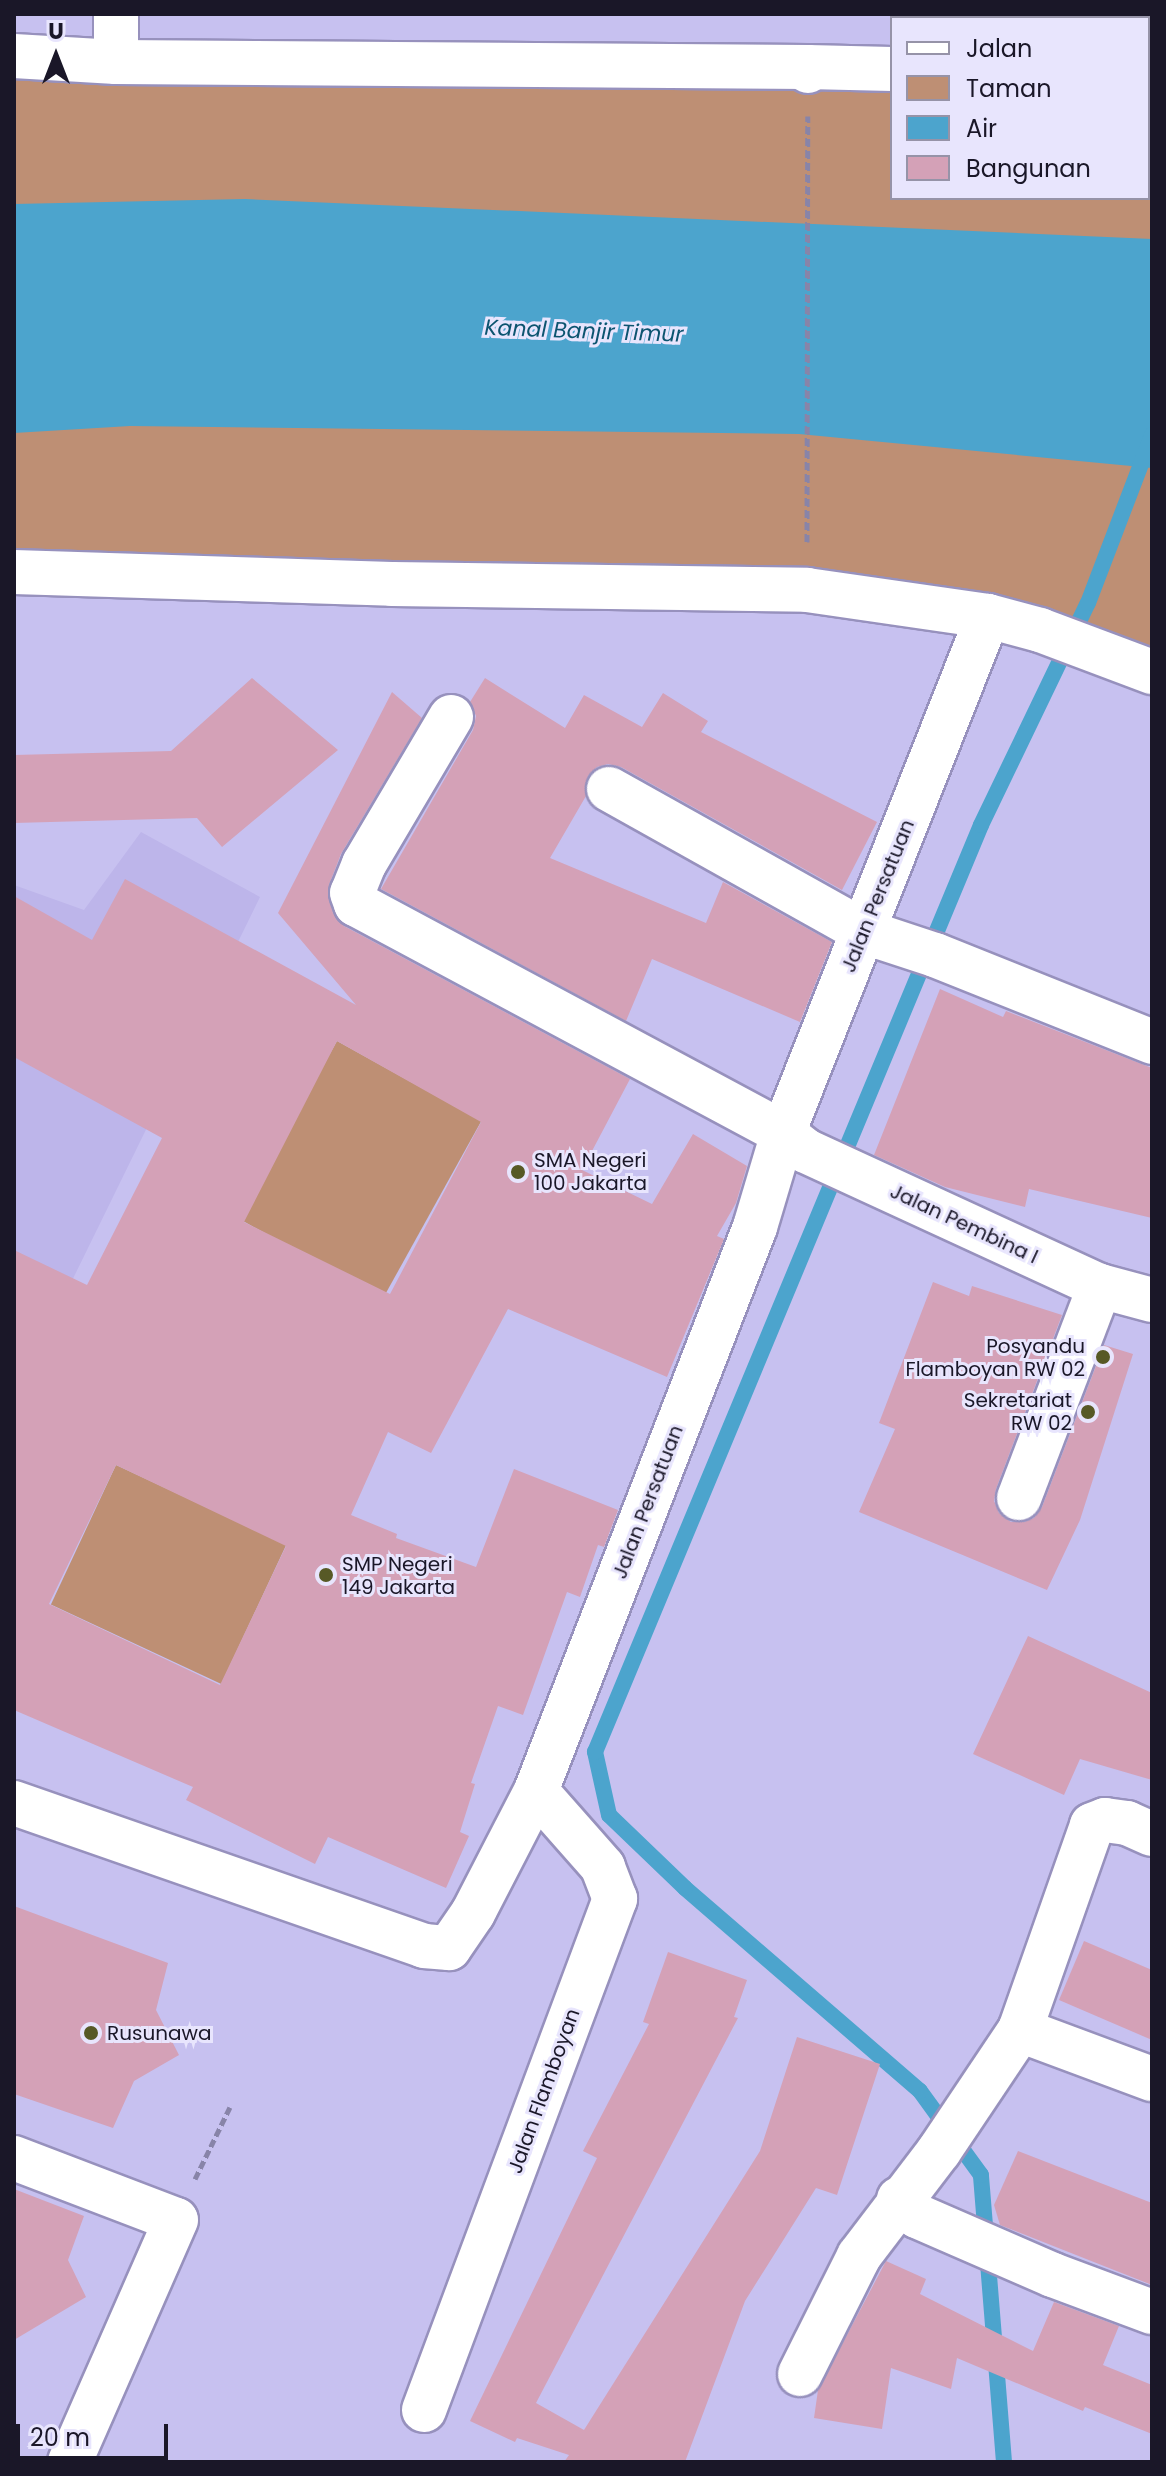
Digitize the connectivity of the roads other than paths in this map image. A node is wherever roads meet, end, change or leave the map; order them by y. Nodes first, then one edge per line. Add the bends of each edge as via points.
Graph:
1 (116, 14) edge
2 (14, 56) edge
3 (116, 62) junction
4 (890, 69) edge
5 (14, 572) edge
6 (988, 616) junction
7 (1133, 666) edge
8 (451, 717) dead end
9 (609, 789) dead end
10 (898, 943) junction
11 (1152, 1042) edge
12 (810, 1151) junction
13 (1100, 1286) junction
14 (1152, 1300) edge
15 (1019, 1498) dead end
16 (536, 1791) junction
17 (14, 1803) edge
18 (1152, 1834) edge
19 (1020, 2030) junction
20 (1152, 2079) edge
21 (14, 2158) edge
22 (908, 2207) junction
23 (1152, 2312) edge
24 (800, 2374) dead end
25 (424, 2410) dead end
26 (70, 2462) edge

1 - 3 street
2 - 3 street
3 - 4 street
5 - 6 street via 807,590
6 - 7 street
6 - 10 street, Jalan Persatuan
8 - 12 street, Jalan Pembina I via 364,864 352,893 356,904
9 - 10 street
10 - 11 street
10 - 12 street, Jalan Persatuan
12 - 13 street, Jalan Pembina I
12 - 16 street, Jalan Persatuan via 755,1227
13 - 14 street, Jalan Pembina I
13 - 15 street
16 - 17 street, Jalan Persatuan via 473,1913 449,1948 424,1946
16 - 25 street, Jalan Flamboyan via 603,1867 615,1899
18 - 19 street via 1127,1823 1105,1820 1092,1825
19 - 20 street
19 - 22 street
21 - 26 street via 176,2220
22 - 23 street via 1053,2275
22 - 24 street via 859,2256

